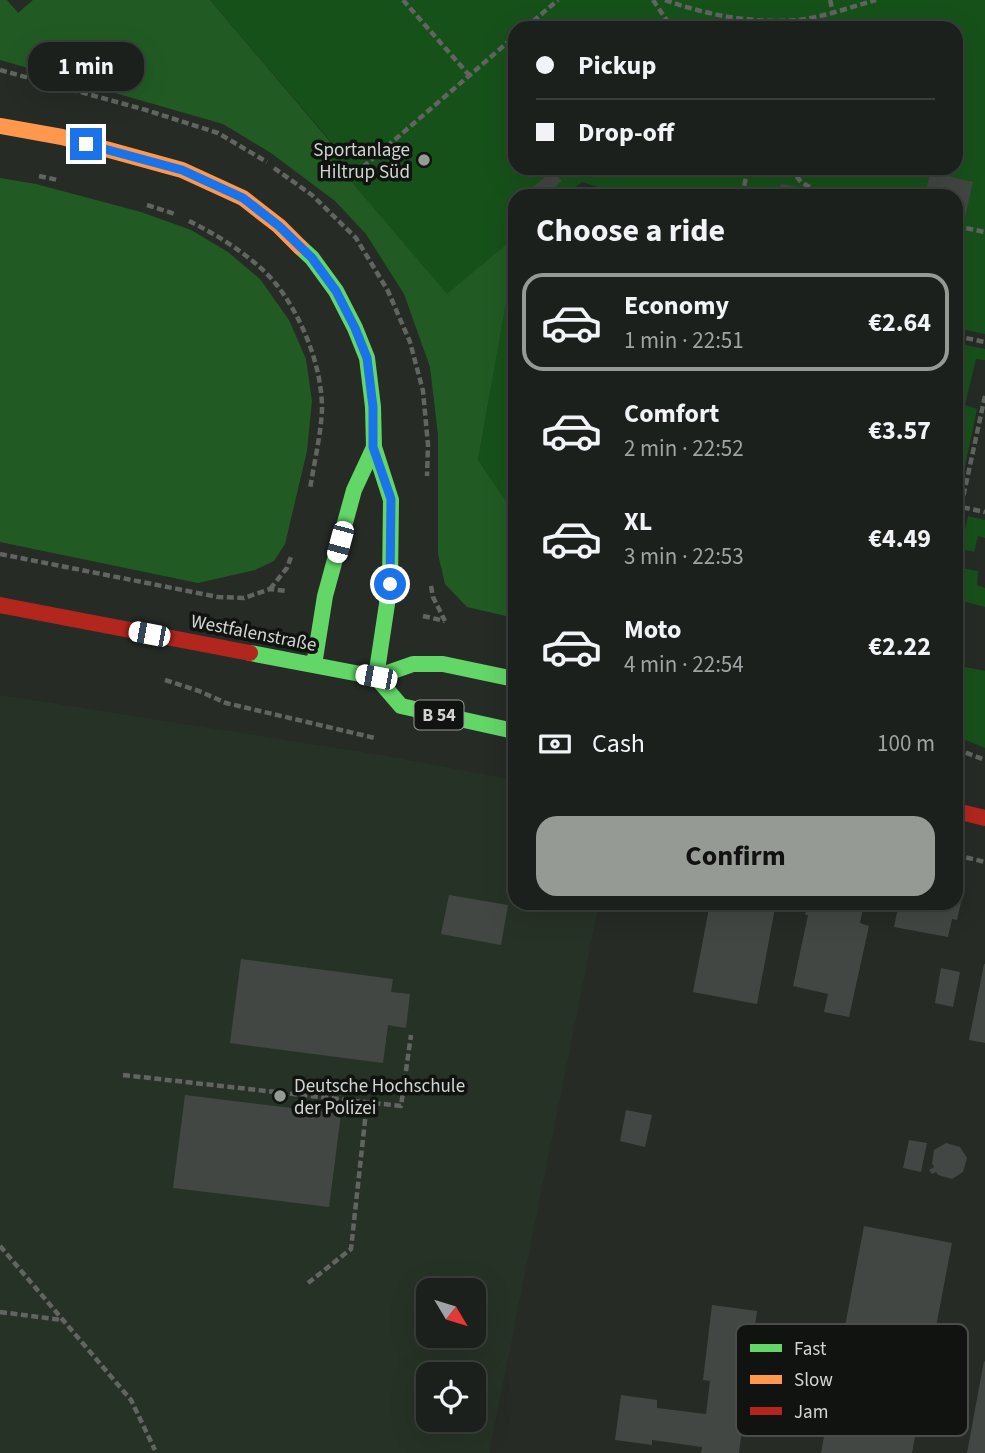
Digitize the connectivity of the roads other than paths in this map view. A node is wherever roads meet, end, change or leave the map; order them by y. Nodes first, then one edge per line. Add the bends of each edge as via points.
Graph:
1 (2, 125) edge
2 (373, 447) junction
3 (0, 605) edge
4 (314, 665) junction
5 (376, 677) junction
6 (508, 678) edge
7 (508, 730) edge
8 (963, 813) edge
9 (985, 818) edge

1 - 2 main road via 182,170 243,198 279,226 312,258 355,328 367,358
2 - 4 main road via 354,490 325,596
2 - 5 main road via 391,499 390,584
3 - 4 main road, Westfalenstraße
4 - 5 main road, Westfalenstraße
5 - 6 main road via 413,664 443,664
5 - 7 main road, B 54 via 401,706
8 - 9 main road

